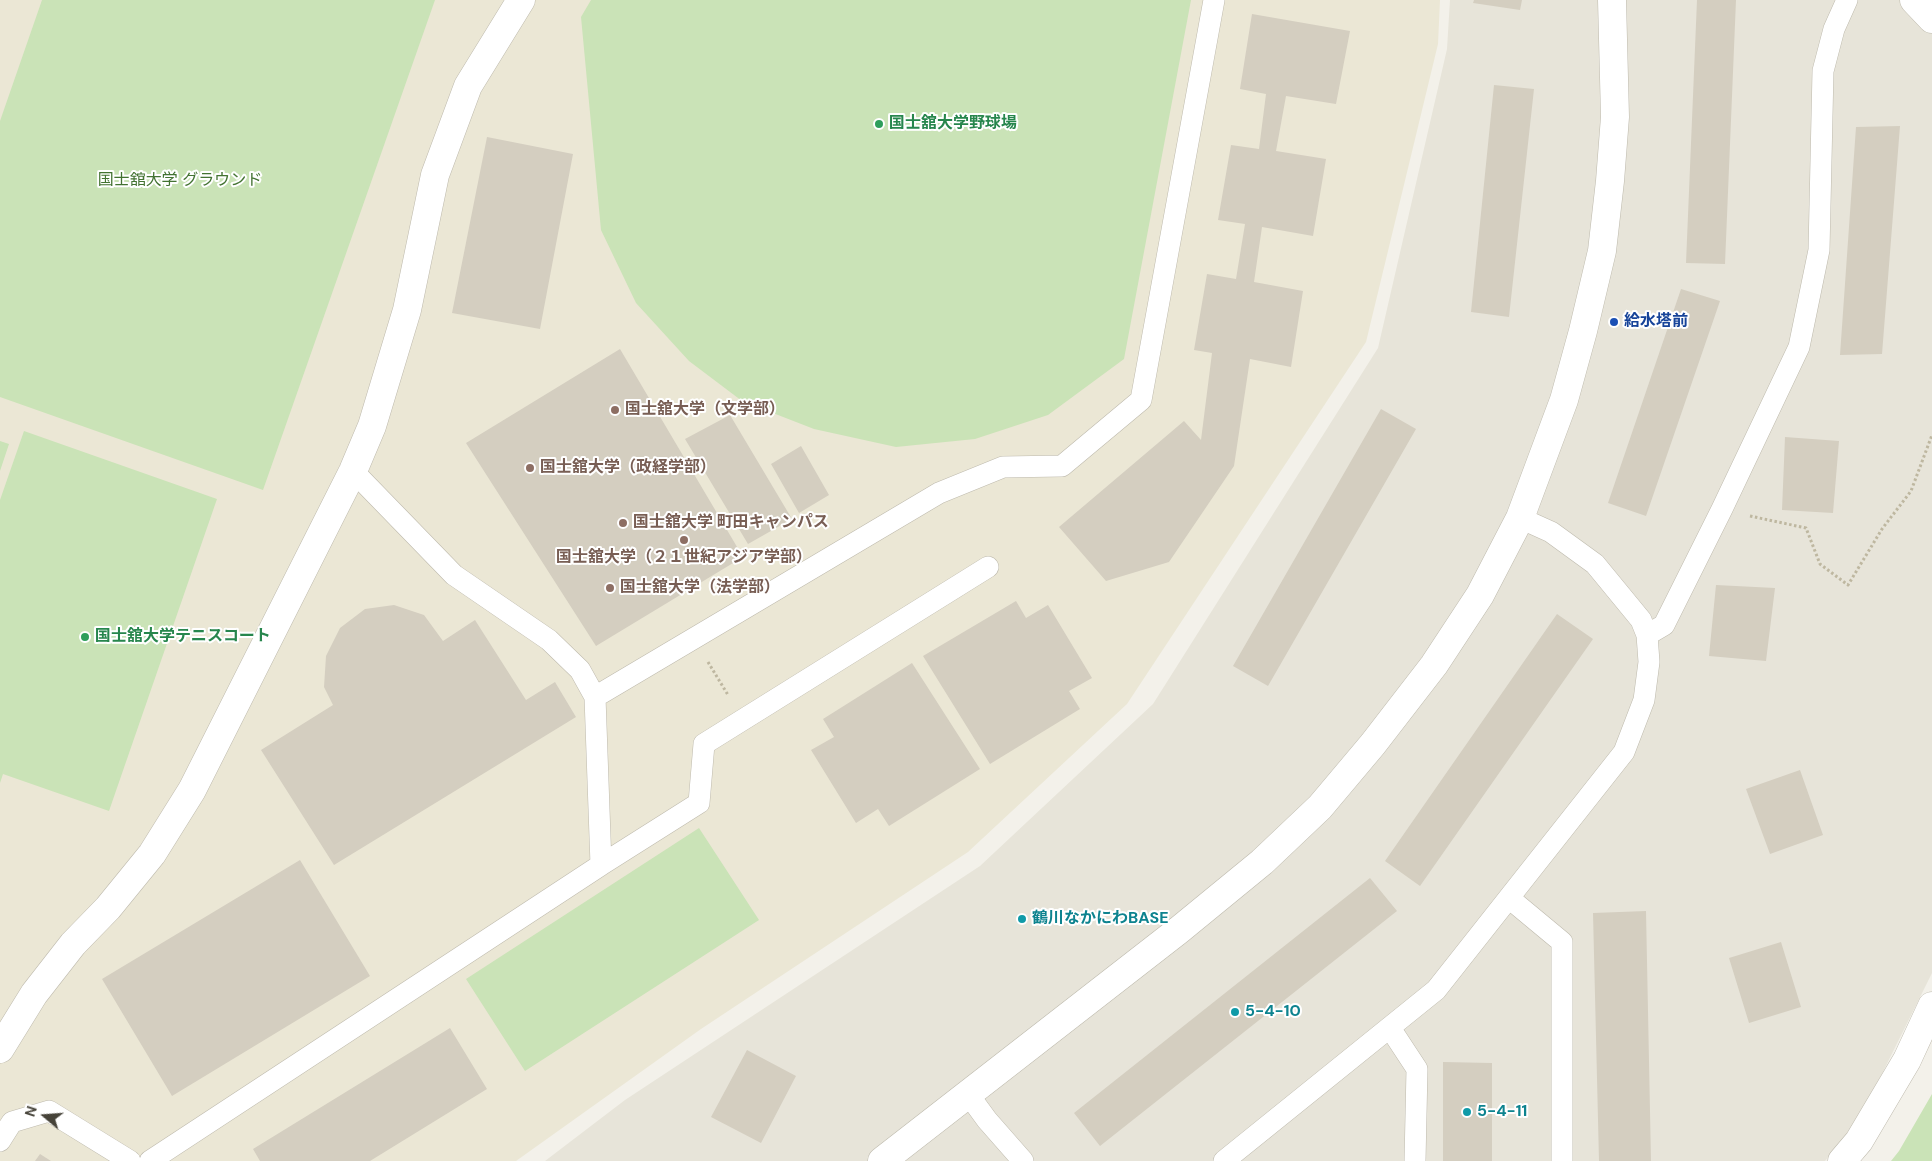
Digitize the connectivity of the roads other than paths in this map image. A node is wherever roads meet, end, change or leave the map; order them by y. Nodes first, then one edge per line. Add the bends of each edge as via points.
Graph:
1 (521, 0) edge
2 (1214, 0) edge
3 (1612, 0) edge
4 (1847, 0) edge
5 (1914, 0) edge
6 (1932, 19) edge
7 (353, 471) junction
8 (1520, 518) junction
9 (988, 567) dead end
10 (1647, 635) junction
11 (595, 697) junction
12 (601, 865) junction
13 (1509, 898) junction
14 (1932, 1006) edge
15 (1390, 1028) junction
16 (0, 1049) edge
17 (968, 1094) junction
18 (0, 1141) edge
19 (1231, 1159) edge
20 (130, 1161) edge
21 (150, 1161) edge
22 (882, 1161) edge
23 (1023, 1161) edge
24 (1415, 1161) edge
25 (1562, 1161) edge
26 (1842, 1161) edge

1 - 7 street via 468,86 435,175 407,310 372,426
2 - 11 lane via 1141,400 1062,466 1003,467 939,493
3 - 8 street via 1615,117 1602,251 1564,400
4 - 10 lane via 1834,30 1824,71 1819,250 1799,347 1664,625
5 - 6 street
7 - 11 lane via 454,575 549,640 580,670
7 - 16 street via 192,790 152,854 34,994
8 - 10 lane via 1551,532 1595,564 1641,620
8 - 17 street via 1480,595 1434,665 1320,807 1262,862 1179,930
9 - 12 lane via 704,744 699,803
10 - 13 lane via 1649,662 1644,700 1624,752
11 - 12 lane
12 - 21 lane
13 - 15 lane via 1436,990
13 - 25 lane via 1562,942
14 - 26 street via 1907,1060 1859,1141
15 - 19 lane
15 - 24 lane via 1417,1069
17 - 22 street
17 - 23 lane
18 - 20 lane via 12,1122 49,1111

